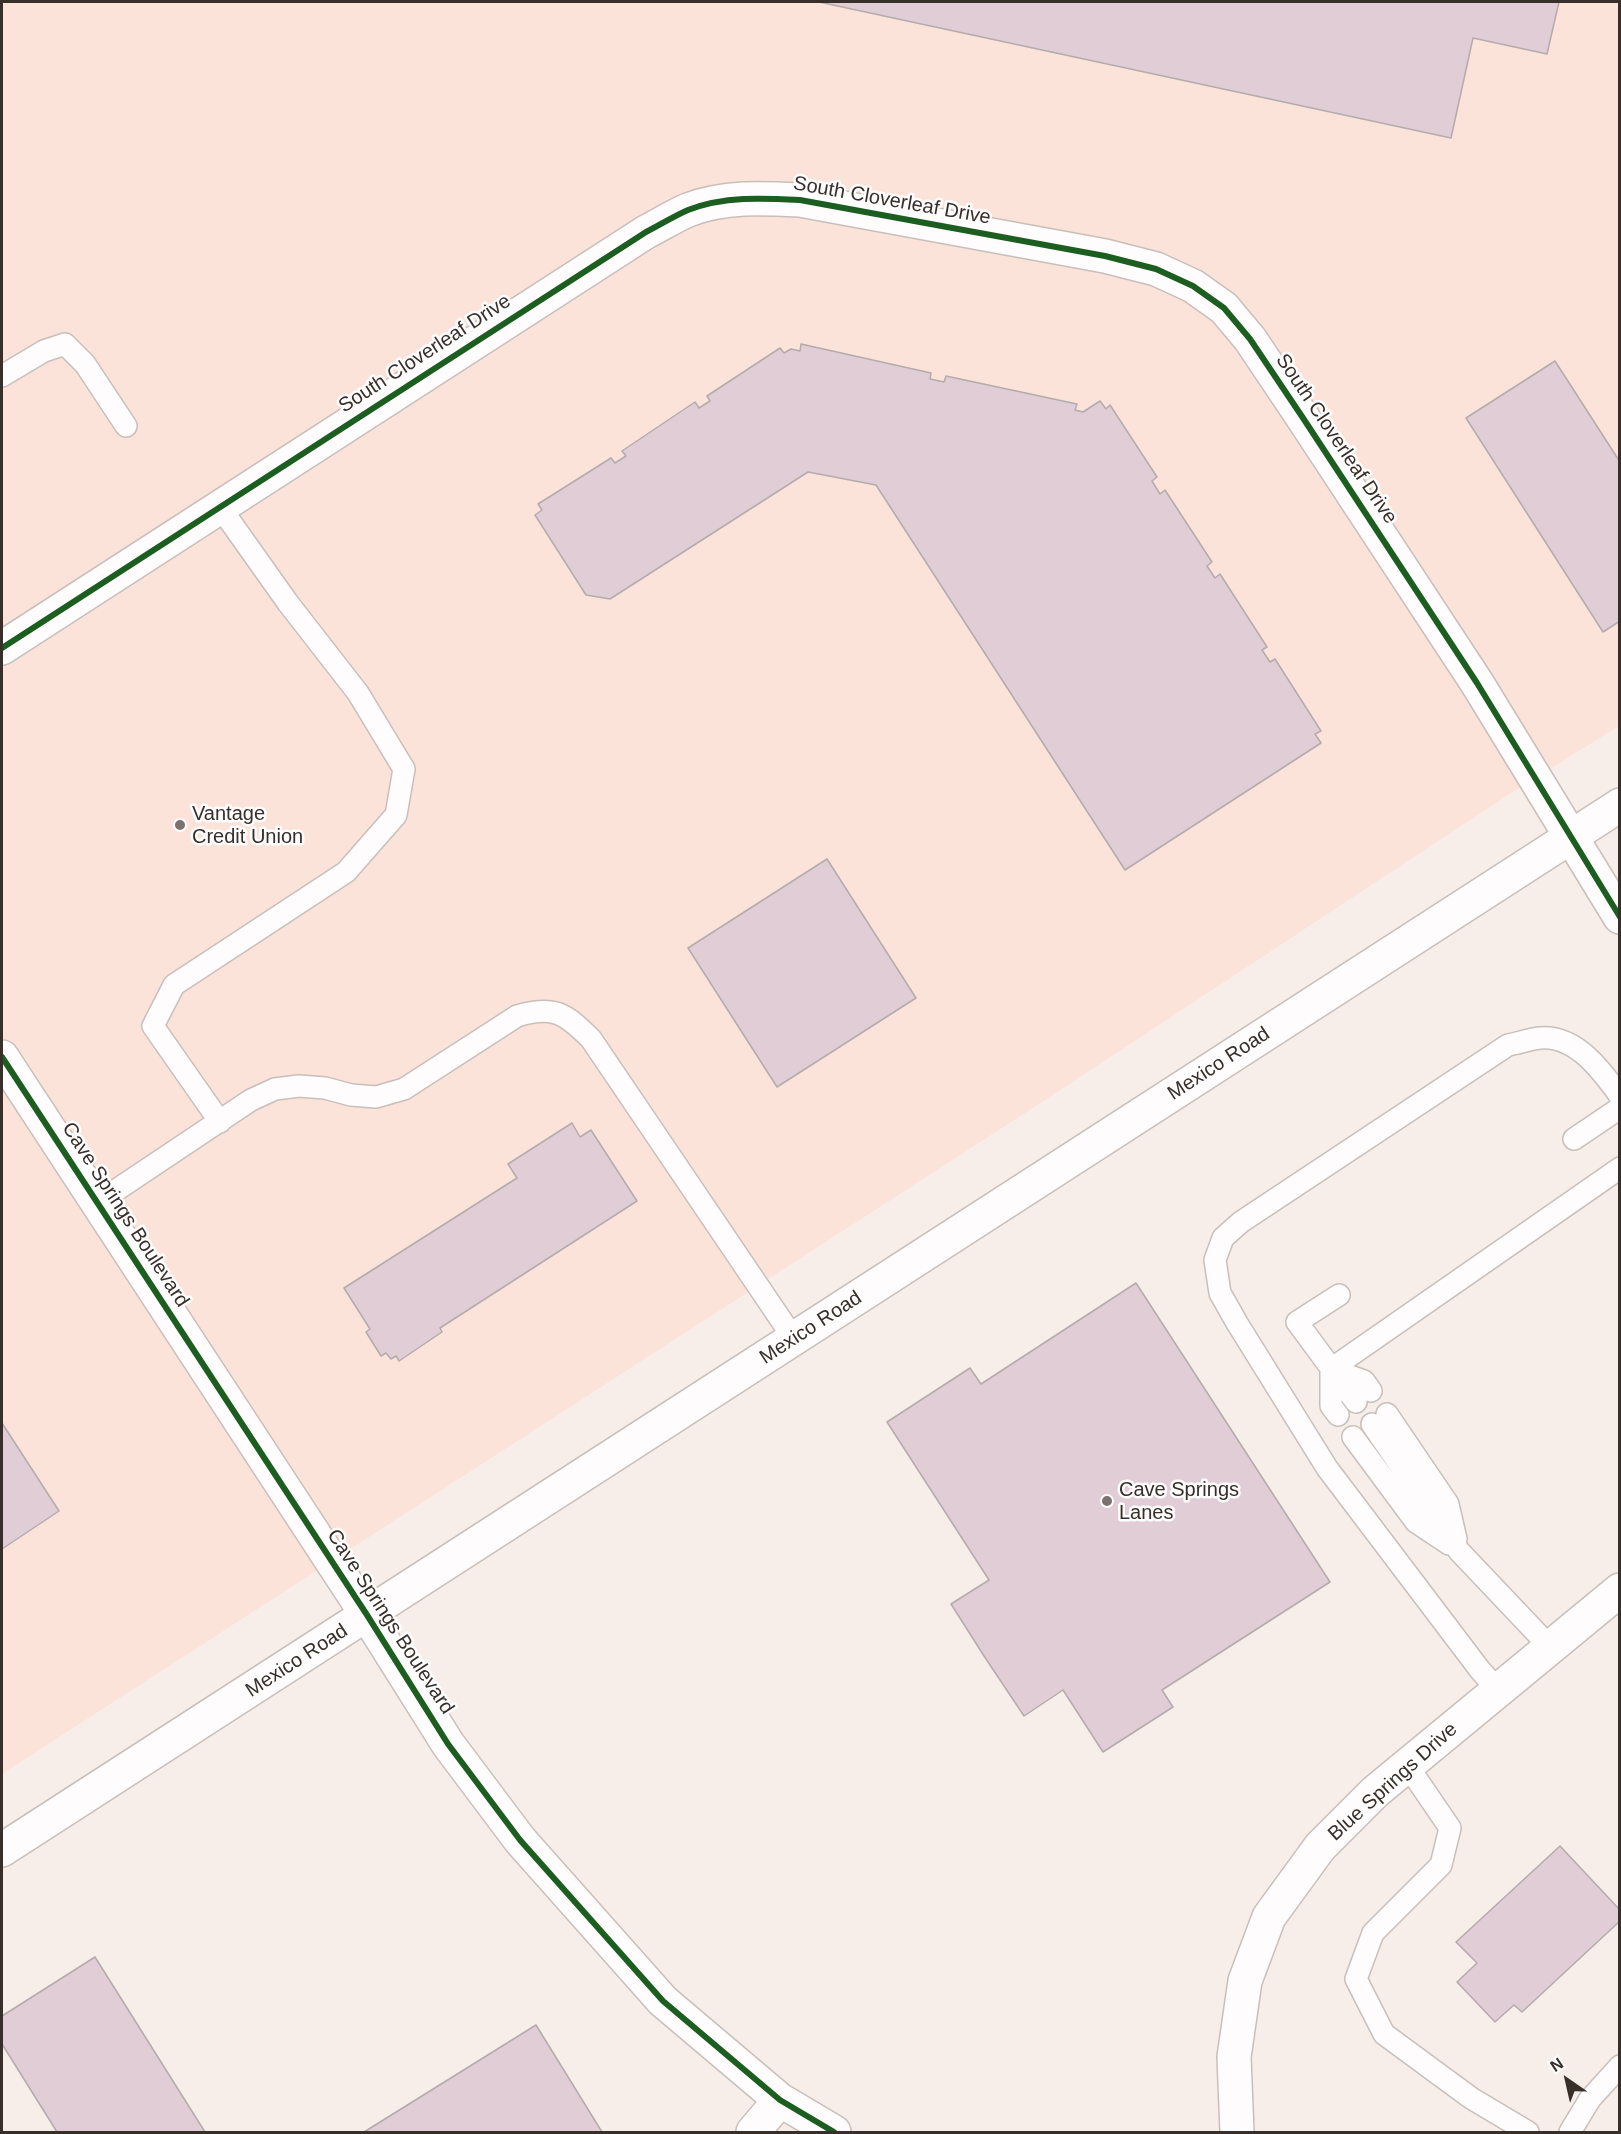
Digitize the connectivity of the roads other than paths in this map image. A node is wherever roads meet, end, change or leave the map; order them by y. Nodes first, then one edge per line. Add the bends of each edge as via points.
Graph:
1 (2, 376) edge
2 (126, 426) dead end
3 (220, 507) junction
4 (2, 648) edge
5 (1620, 805) edge
6 (1570, 836) junction
7 (1620, 917) edge
8 (2, 1058) edge
9 (1620, 1096) edge
10 (1620, 1108) edge
11 (220, 1122) junction
12 (1574, 1139) dead end
13 (1620, 1168) edge
14 (97, 1203) junction
15 (1339, 1295) dead end
16 (794, 1339) junction
17 (1331, 1369) junction
18 (1364, 1397) dead end
19 (1338, 1415) dead end
20 (1380, 1419) dead end
21 (1353, 1437) dead end
22 (1459, 1551) junction
23 (1620, 1590) edge
24 (368, 1615) junction
25 (1550, 1647) junction
26 (1498, 1690) junction
27 (1407, 1765) junction
28 (2, 1850) edge
29 (1620, 2066) edge
30 (780, 2100) junction
31 (753, 2133) edge
32 (834, 2133) edge
33 (1237, 2133) edge
34 (1527, 2133) edge
35 (1570, 2133) edge

1 - 2 lane via 44,351 65,344 85,364
3 - 4 street, South Cloverleaf Drive
3 - 6 street, South Cloverleaf Drive via 646,232 713,202 800,200 1105,256 1156,269 1193,286 1224,308 1250,339 1477,683
3 - 11 lane via 358,693 404,769 396,815 346,872 174,985 153,1026
5 - 6 street, Mexico Road
6 - 7 street, South Cloverleaf Drive
6 - 16 street, Mexico Road
8 - 14 street, Cave Springs Boulevard
9 - 26 lane via 1602,1071 1571,1044 1542,1038 1508,1045 1241,1222 1223,1238 1215,1260 1220,1293 1327,1468
10 - 12 lane
11 - 14 lane
11 - 16 lane via 275,1089 325,1088 376,1097 404,1089 517,1016 554,1011 573,1021 591,1039
13 - 17 lane
14 - 24 street, Cave Springs Boulevard
15 - 17 lane via 1297,1322
16 - 24 street, Mexico Road
17 - 18 lane via 1364,1381
17 - 19 lane via 1331,1406
20 - 22 lane
21 - 22 lane via 1416,1522
22 - 25 lane
23 - 25 street, Blue Springs Drive
24 - 28 street, Mexico Road
24 - 30 street, Cave Springs Boulevard via 448,1744 520,1840 663,2001
25 - 26 street, Blue Springs Drive
26 - 27 street, Blue Springs Drive
27 - 33 street, Blue Springs Drive via 1320,1846 1269,1917 1245,1981 1234,2057
27 - 34 lane via 1450,1828 1446,1846 1441,1865 1373,1933 1356,1979 1384,2034 1471,2098
29 - 35 lane via 1590,2099
30 - 31 street
30 - 32 street, Cave Springs Boulevard

